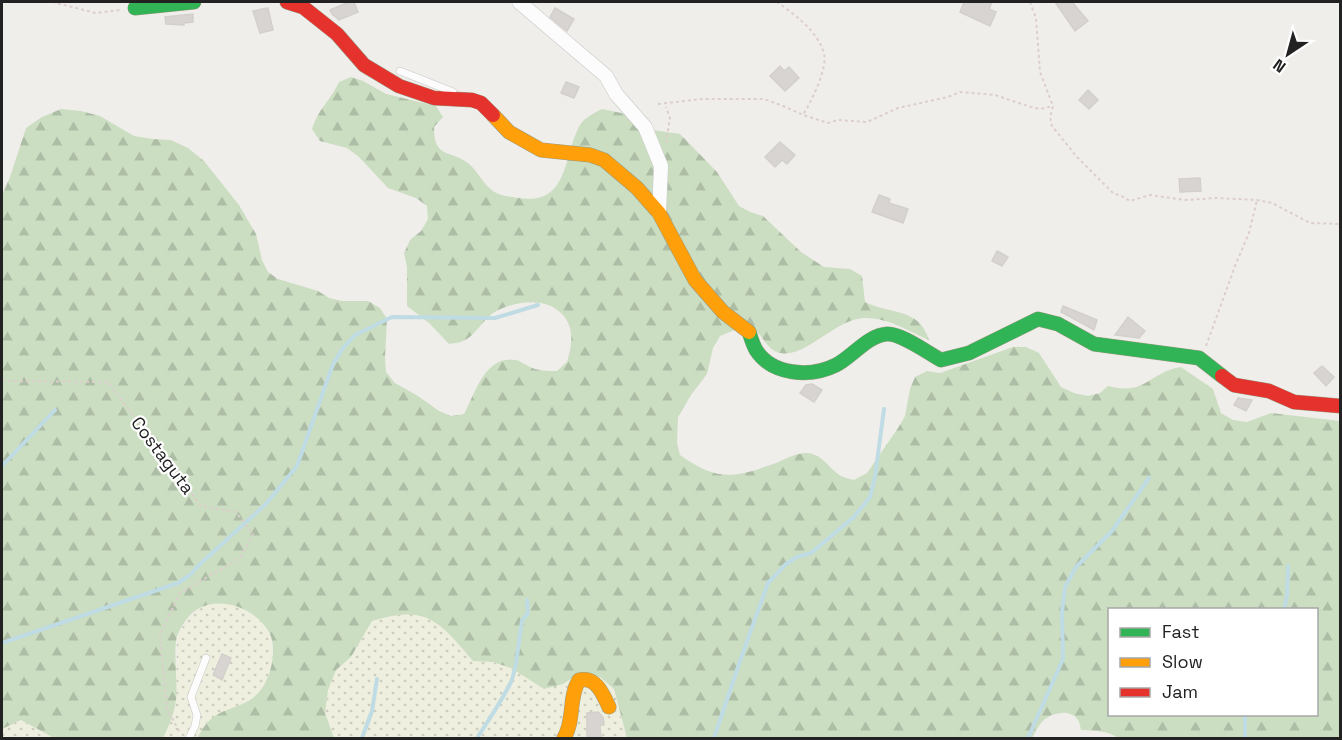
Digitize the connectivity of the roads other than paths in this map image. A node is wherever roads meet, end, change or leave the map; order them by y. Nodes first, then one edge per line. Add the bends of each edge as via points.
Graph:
1 (194, 2) edge
2 (287, 2) edge
3 (519, 2) edge
4 (135, 8) road end
5 (400, 71) dead end
6 (472, 100) junction
7 (659, 213) junction
8 (1341, 406) edge
9 (206, 658) dead end
10 (609, 707) dead end
11 (185, 737) edge
12 (564, 738) edge

1 - 4 street
2 - 6 street via 303,7 337,34 364,65 399,86 434,98
3 - 7 street via 606,76 645,127 661,166
5 - 6 lane
6 - 7 street via 481,103 509,132 541,150 604,160
7 - 8 street via 695,280 723,312 749,332 755,349 765,360 792,372 835,366 876,337 887,334 941,360 950,359 1038,319 1058,324 1094,344 1199,358 1234,385 1269,391 1294,402
9 - 11 lane via 191,697 197,715 195,726
10 - 12 street via 593,681 579,680 569,731

